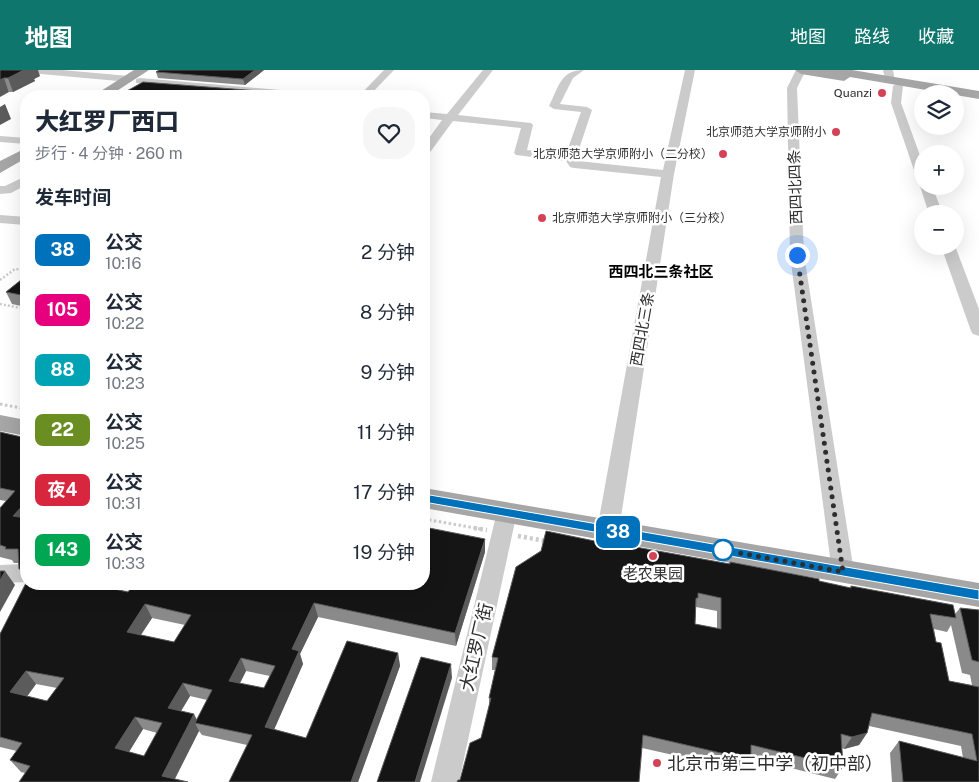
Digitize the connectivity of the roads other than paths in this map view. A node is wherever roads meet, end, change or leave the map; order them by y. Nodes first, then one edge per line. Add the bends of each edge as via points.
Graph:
1 (30, 70) edge
2 (157, 70) edge
3 (389, 70) edge
4 (488, 70) edge
5 (579, 70) edge
6 (690, 70) edge
7 (801, 70) edge
8 (830, 70) edge
9 (137, 76) edge
10 (892, 79) edge
11 (914, 85) edge
12 (111, 90) edge
13 (122, 90) edge
14 (240, 90) edge
15 (370, 90) edge
16 (979, 95) edge
17 (964, 96) edge
18 (979, 99) edge
19 (430, 116) edge
20 (450, 118) junction
21 (0, 139) edge
22 (20, 141) edge
23 (430, 145) edge
24 (20, 146) edge
25 (914, 154) edge
26 (20, 156) edge
27 (0, 158) edge
28 (570, 158) junction
29 (0, 168) edge
30 (668, 174) junction
31 (20, 183) edge
32 (0, 190) edge
33 (0, 219) edge
34 (20, 221) edge
35 (951, 255) edge
36 (979, 331) edge
37 (0, 423) edge
38 (20, 427) edge
39 (430, 500) edge
40 (504, 522) junction
41 (608, 530) junction
42 (843, 572) junction
43 (0, 574) edge
44 (20, 581) edge
45 (979, 595) edge
46 (445, 782) edge

1 - 9 street
2 - 9 main road
3 - 15 street
4 - 20 lane
5 - 28 lane via 569,76 554,106 587,110
6 - 30 street, 西四北三条
7 - 10 main road
7 - 42 street, 西四北四条 via 792,88 797,255
8 - 10 main road
9 - 12 main road
9 - 13 main road
9 - 14 street
10 - 11 main road
10 - 16 main road
10 - 25 street via 896,103
17 - 18 main road
19 - 20 lane
20 - 23 lane
20 - 28 street via 526,125 520,153
21 - 22 street
24 - 27 main road
26 - 29 main road
28 - 30 street via 574,164
30 - 41 street, 西四北三条
31 - 32 lane
33 - 34 street
35 - 36 street
37 - 38 main road
39 - 40 main road
40 - 41 main road
40 - 46 street, 大红罗厂街
41 - 42 main road
42 - 45 main road
43 - 44 street

